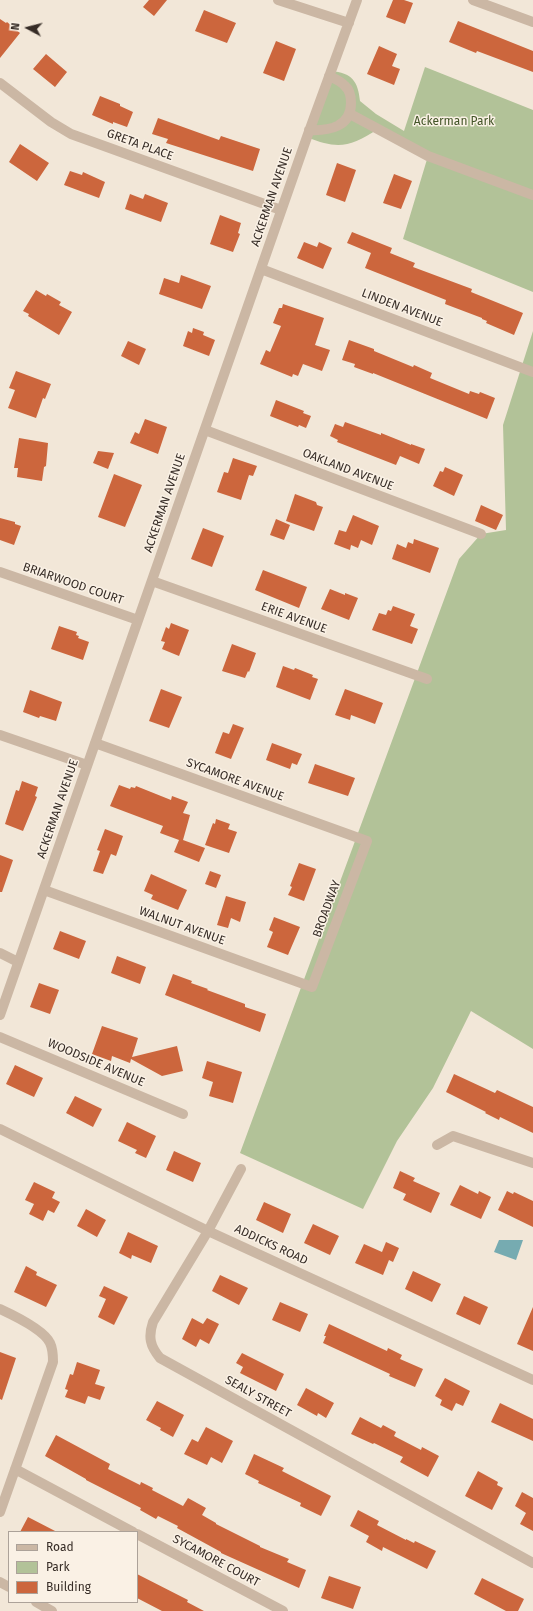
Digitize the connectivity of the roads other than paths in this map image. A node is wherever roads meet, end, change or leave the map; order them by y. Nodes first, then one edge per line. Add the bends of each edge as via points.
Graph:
1 (278, 0) edge
2 (357, 0) edge
3 (473, 0) edge
4 (533, 22) edge
5 (348, 23) junction
6 (329, 76) junction
7 (0, 83) edge
8 (350, 114) junction
9 (310, 130) junction
10 (533, 195) edge
11 (281, 210) junction
12 (261, 269) junction
13 (533, 372) edge
14 (205, 430) junction
15 (481, 534) dead end
16 (0, 572) edge
17 (152, 581) junction
18 (138, 620) junction
19 (427, 679) dead end
20 (0, 736) edge
21 (95, 743) junction
22 (87, 766) junction
23 (367, 841) joint
24 (44, 890) junction
25 (0, 954) edge
26 (18, 962) junction
27 (312, 986) joint
28 (0, 1015) edge
29 (0, 1037) edge
30 (183, 1114) dead end
31 (0, 1129) edge
32 (437, 1146) dead end
33 (533, 1163) edge
34 (241, 1168) dead end
35 (208, 1231) junction
36 (0, 1309) edge
37 (533, 1380) edge
38 (15, 1469) junction
39 (0, 1512) edge
40 (131, 1531) edge
41 (138, 1535) edge
42 (533, 1563) edge
43 (38, 1603) edge
44 (52, 1611) edge
45 (283, 1611) edge

1 - 5 street
2 - 5 street, ACKERMAN AVENUE
3 - 4 street
5 - 6 street, ACKERMAN AVENUE
6 - 8 street via 341,82 349,91
6 - 9 street, ACKERMAN AVENUE
7 - 11 street, GRETA PLACE via 71,134
8 - 9 street via 340,126 320,131
8 - 10 street via 428,156
9 - 11 street, ACKERMAN AVENUE
11 - 12 street, ACKERMAN AVENUE
12 - 13 street, LINDEN AVENUE
12 - 14 street, ACKERMAN AVENUE
14 - 15 street, OAKLAND AVENUE
14 - 17 street, ACKERMAN AVENUE
16 - 18 street, BRIARWOOD COURT
17 - 18 street, ACKERMAN AVENUE
17 - 19 street, ERIE AVENUE
18 - 21 street, ACKERMAN AVENUE
20 - 22 street
21 - 22 street, ACKERMAN AVENUE
21 - 23 street, SYCAMORE AVENUE
22 - 24 street, ACKERMAN AVENUE
23 - 27 street, BROADWAY
24 - 26 street, ACKERMAN AVENUE
24 - 27 street, WALNUT AVENUE
25 - 26 street
26 - 28 street, ACKERMAN AVENUE
29 - 30 street, WOODSIDE AVENUE
31 - 35 street, ADDICKS ROAD
32 - 33 street via 453,1136
34 - 35 street, SEALY STREET
35 - 37 street, ADDICKS ROAD
35 - 42 street, SEALY STREET via 153,1322 150,1341 160,1358
36 - 38 street via 44,1334 53,1352 53,1362
38 - 39 street
38 - 40 street
41 - 45 street, SYCAMORE COURT
43 - 44 street

